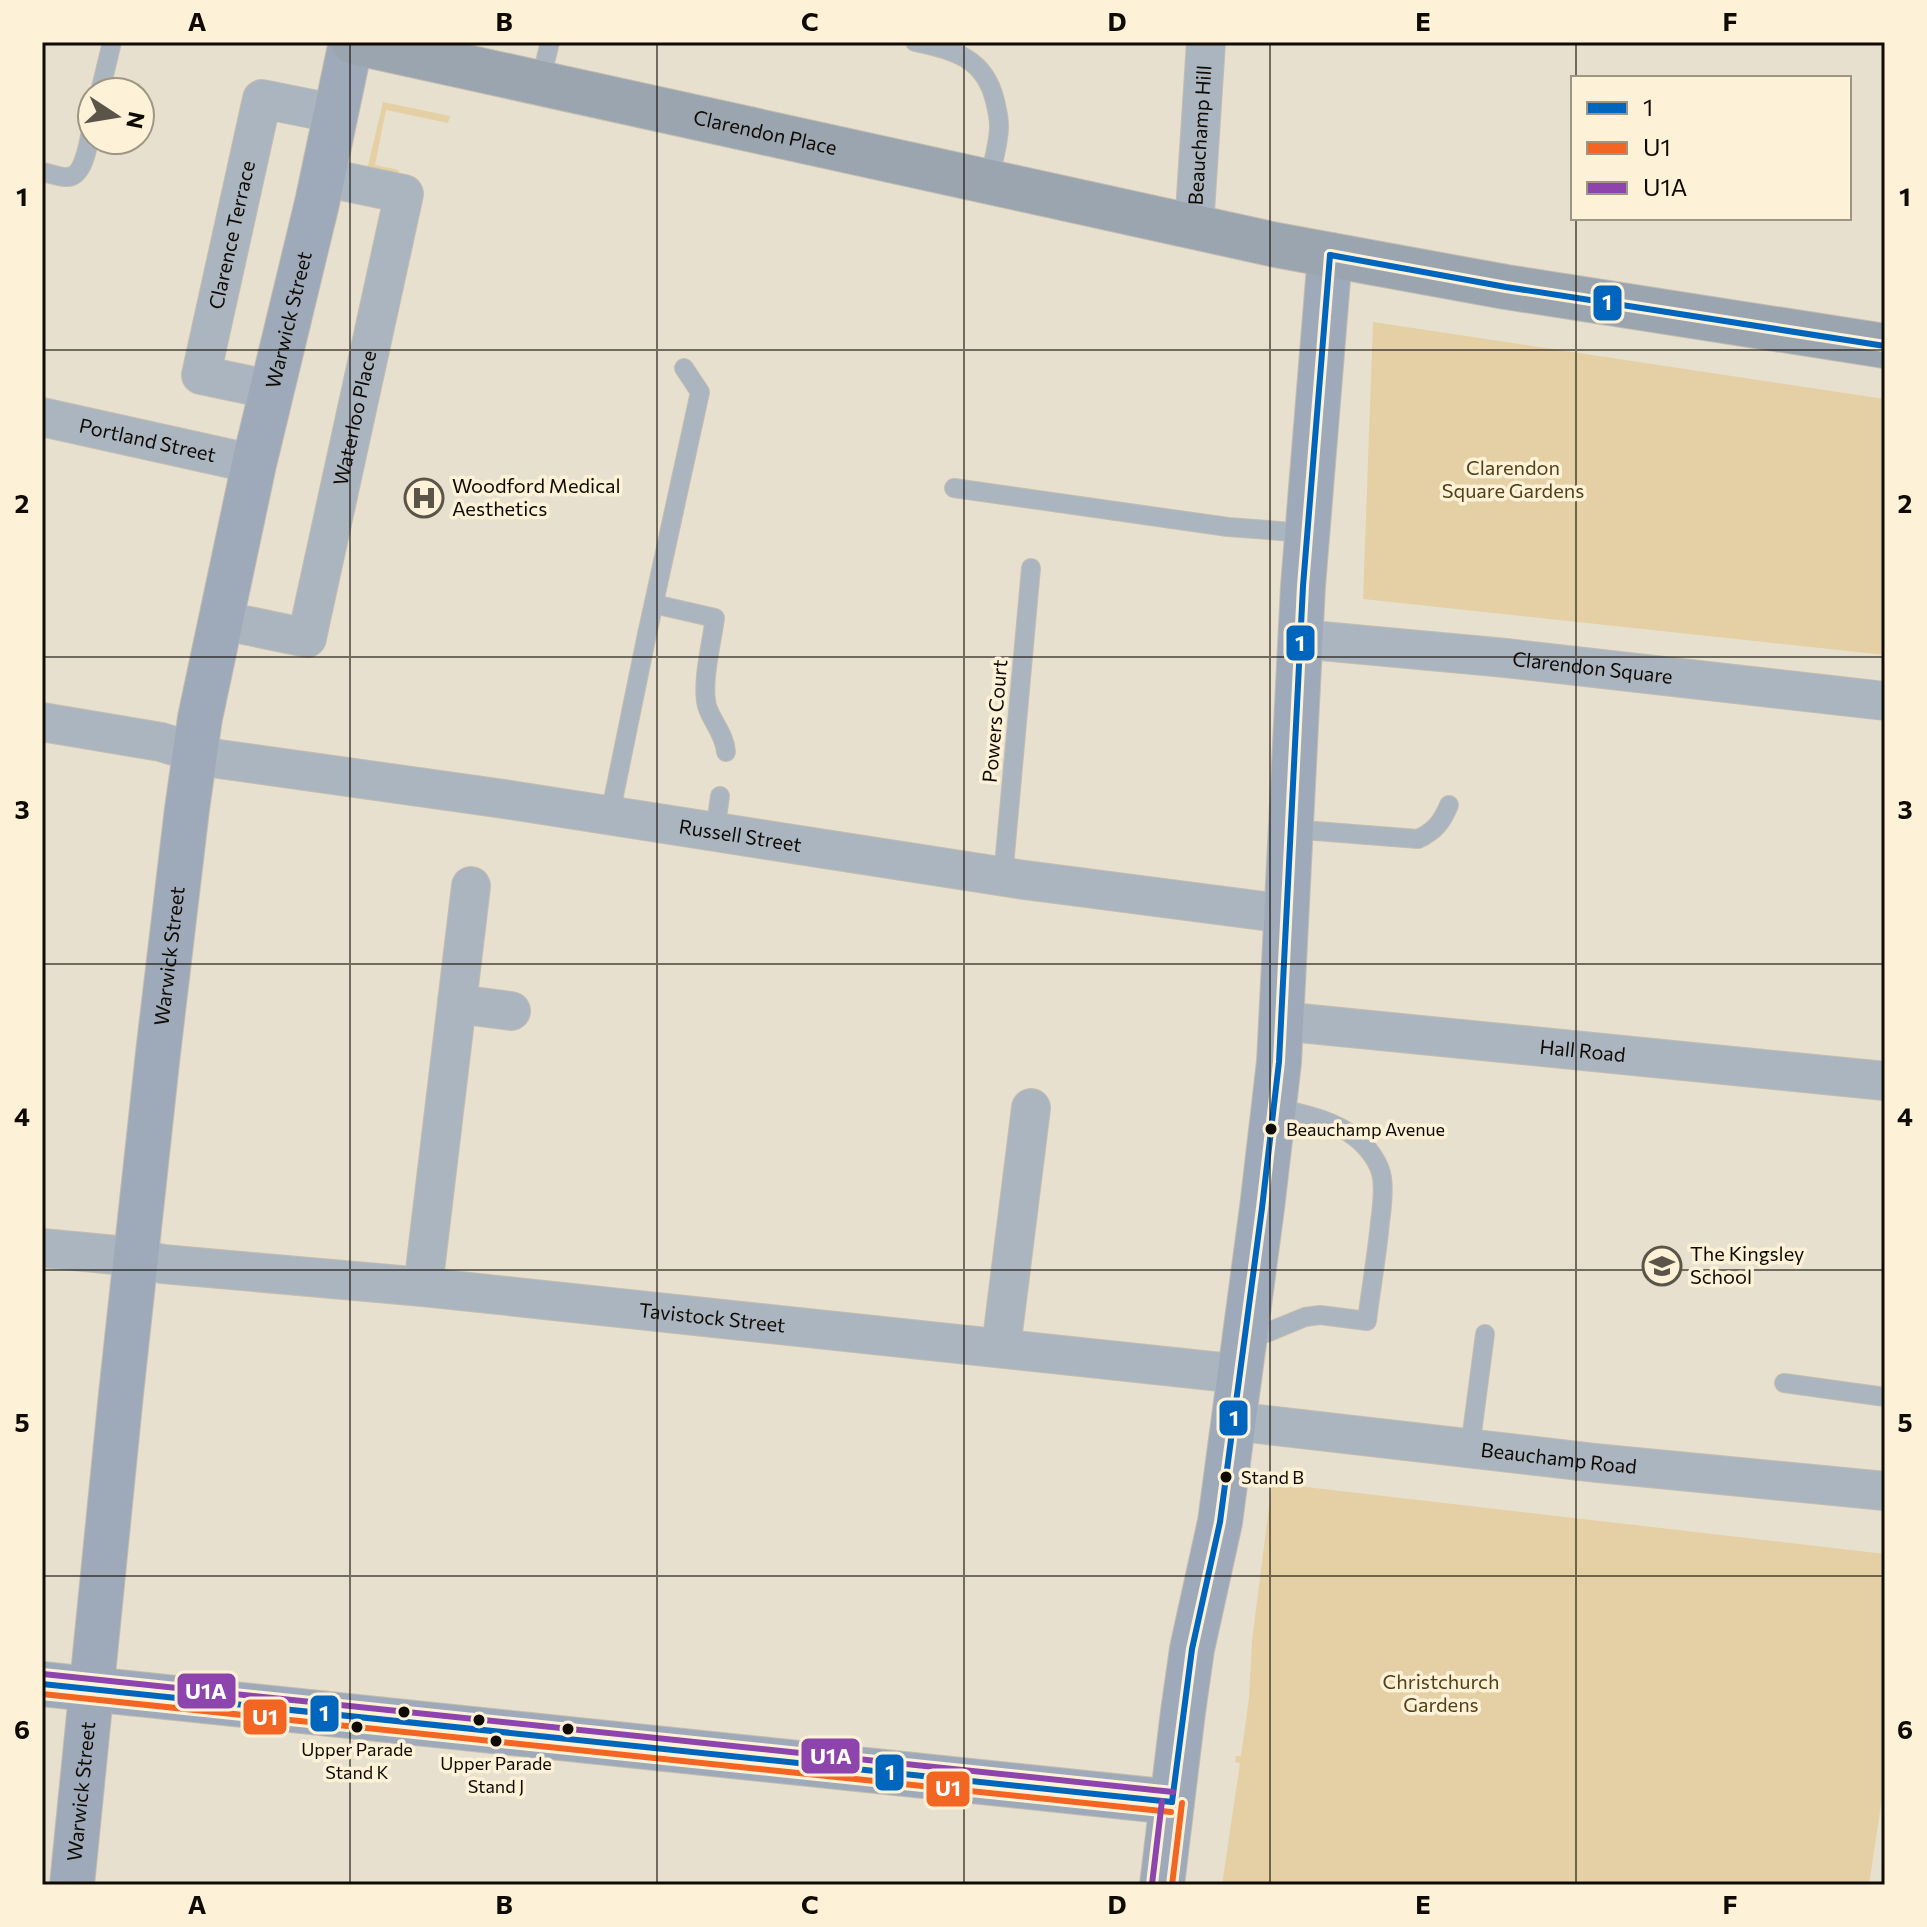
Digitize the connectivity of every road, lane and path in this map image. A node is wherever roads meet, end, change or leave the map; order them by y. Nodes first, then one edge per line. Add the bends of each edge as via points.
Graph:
1 (112, 42) edge
2 (352, 42) edge
3 (915, 42) edge
4 (1206, 42) edge
5 (545, 63) edge
6 (104, 76) edge
7 (337, 114) junction
8 (85, 156) edge
9 (42, 172) edge
10 (323, 177) junction
11 (989, 182) junction
12 (1194, 227) junction
13 (1330, 255) junction
14 (1885, 346) edge
15 (684, 368) dead end
16 (272, 390) junction
17 (42, 417) edge
18 (254, 464) junction
19 (954, 488) dead end
20 (1307, 533) junction
21 (1031, 568) dead end
22 (654, 604) junction
23 (220, 620) junction
24 (1300, 639) junction
25 (1885, 701) edge
26 (42, 722) edge
27 (726, 752) dead end
28 (195, 753) junction
29 (1449, 805) dead end
30 (610, 815) junction
31 (1290, 829) junction
32 (1003, 877) junction
33 (471, 886) dead end
34 (1286, 914) junction
35 (457, 1004) junction
36 (511, 1011) dead end
37 (1280, 1021) junction
38 (1885, 1081) edge
39 (1274, 1107) junction
40 (1031, 1108) dead end
41 (42, 1248) edge
42 (138, 1258) junction
43 (423, 1287) junction
44 (1485, 1334) dead end
45 (1001, 1348) junction
46 (1242, 1358) junction
47 (1784, 1383) dead end
48 (1885, 1397) edge
49 (1233, 1421) junction
50 (1470, 1448) junction
51 (1885, 1491) edge
52 (42, 1684) edge
53 (92, 1690) junction
54 (1172, 1802) junction
55 (72, 1885) edge
56 (1162, 1885) edge

1 - 6 lane
2 - 5 highway, Clarendon Place
2 - 7 main road, Warwick Street
3 - 11 lane via 956,52 986,78 999,126
4 - 12 street, Beauchamp Hill
5 - 11 highway, Clarendon Place
7 - 10 main road, Warwick Street
7 - 16 street, Clarence Terrace via 262,99 201,375
8 - 9 lane via 75,175
10 - 16 main road, Warwick Street
10 - 23 street, Waterloo Place via 404,194 307,638
11 - 12 highway, Clarendon Place
12 - 13 highway
13 - 14 highway
13 - 20 main road
15 - 22 lane via 700,392
16 - 18 main road, Warwick Street
17 - 18 street, Portland Street
18 - 23 main road, Warwick Street
19 - 20 lane via 1228,527
20 - 24 main road
21 - 32 lane, Powers Court
22 - 27 lane via 715,618 705,690
22 - 30 lane
23 - 28 main road, Warwick Street
24 - 25 street, Clarendon Square
24 - 31 main road
26 - 28 street, Russell Street via 161,742
28 - 30 street, Russell Street
28 - 42 main road, Warwick Street
29 - 31 lane via 1436,828 1418,839
30 - 32 street, Russell Street via 718,814
31 - 34 main road
32 - 34 street, Russell Street
33 - 35 street
34 - 37 main road
35 - 36 street
35 - 43 street
37 - 38 street, Hall Road
37 - 39 main road
39 - 46 main road
39 - 46 lane via 1340,1128 1369,1151 1382,1176 1378,1249 1367,1321 1305,1317
40 - 45 street
41 - 42 street, Tavistock Street
42 - 43 street, Tavistock Street
42 - 53 main road, Warwick Street
43 - 45 street, Tavistock Street
44 - 50 lane
45 - 46 street, Tavistock Street via 1156,1366
46 - 49 main road
47 - 48 lane
49 - 50 street, Beauchamp Road
49 - 54 main road via 1220,1522 1192,1649
50 - 51 street, Beauchamp Road
52 - 53 main road
53 - 54 main road
53 - 55 main road, Warwick Street
54 - 56 main road

